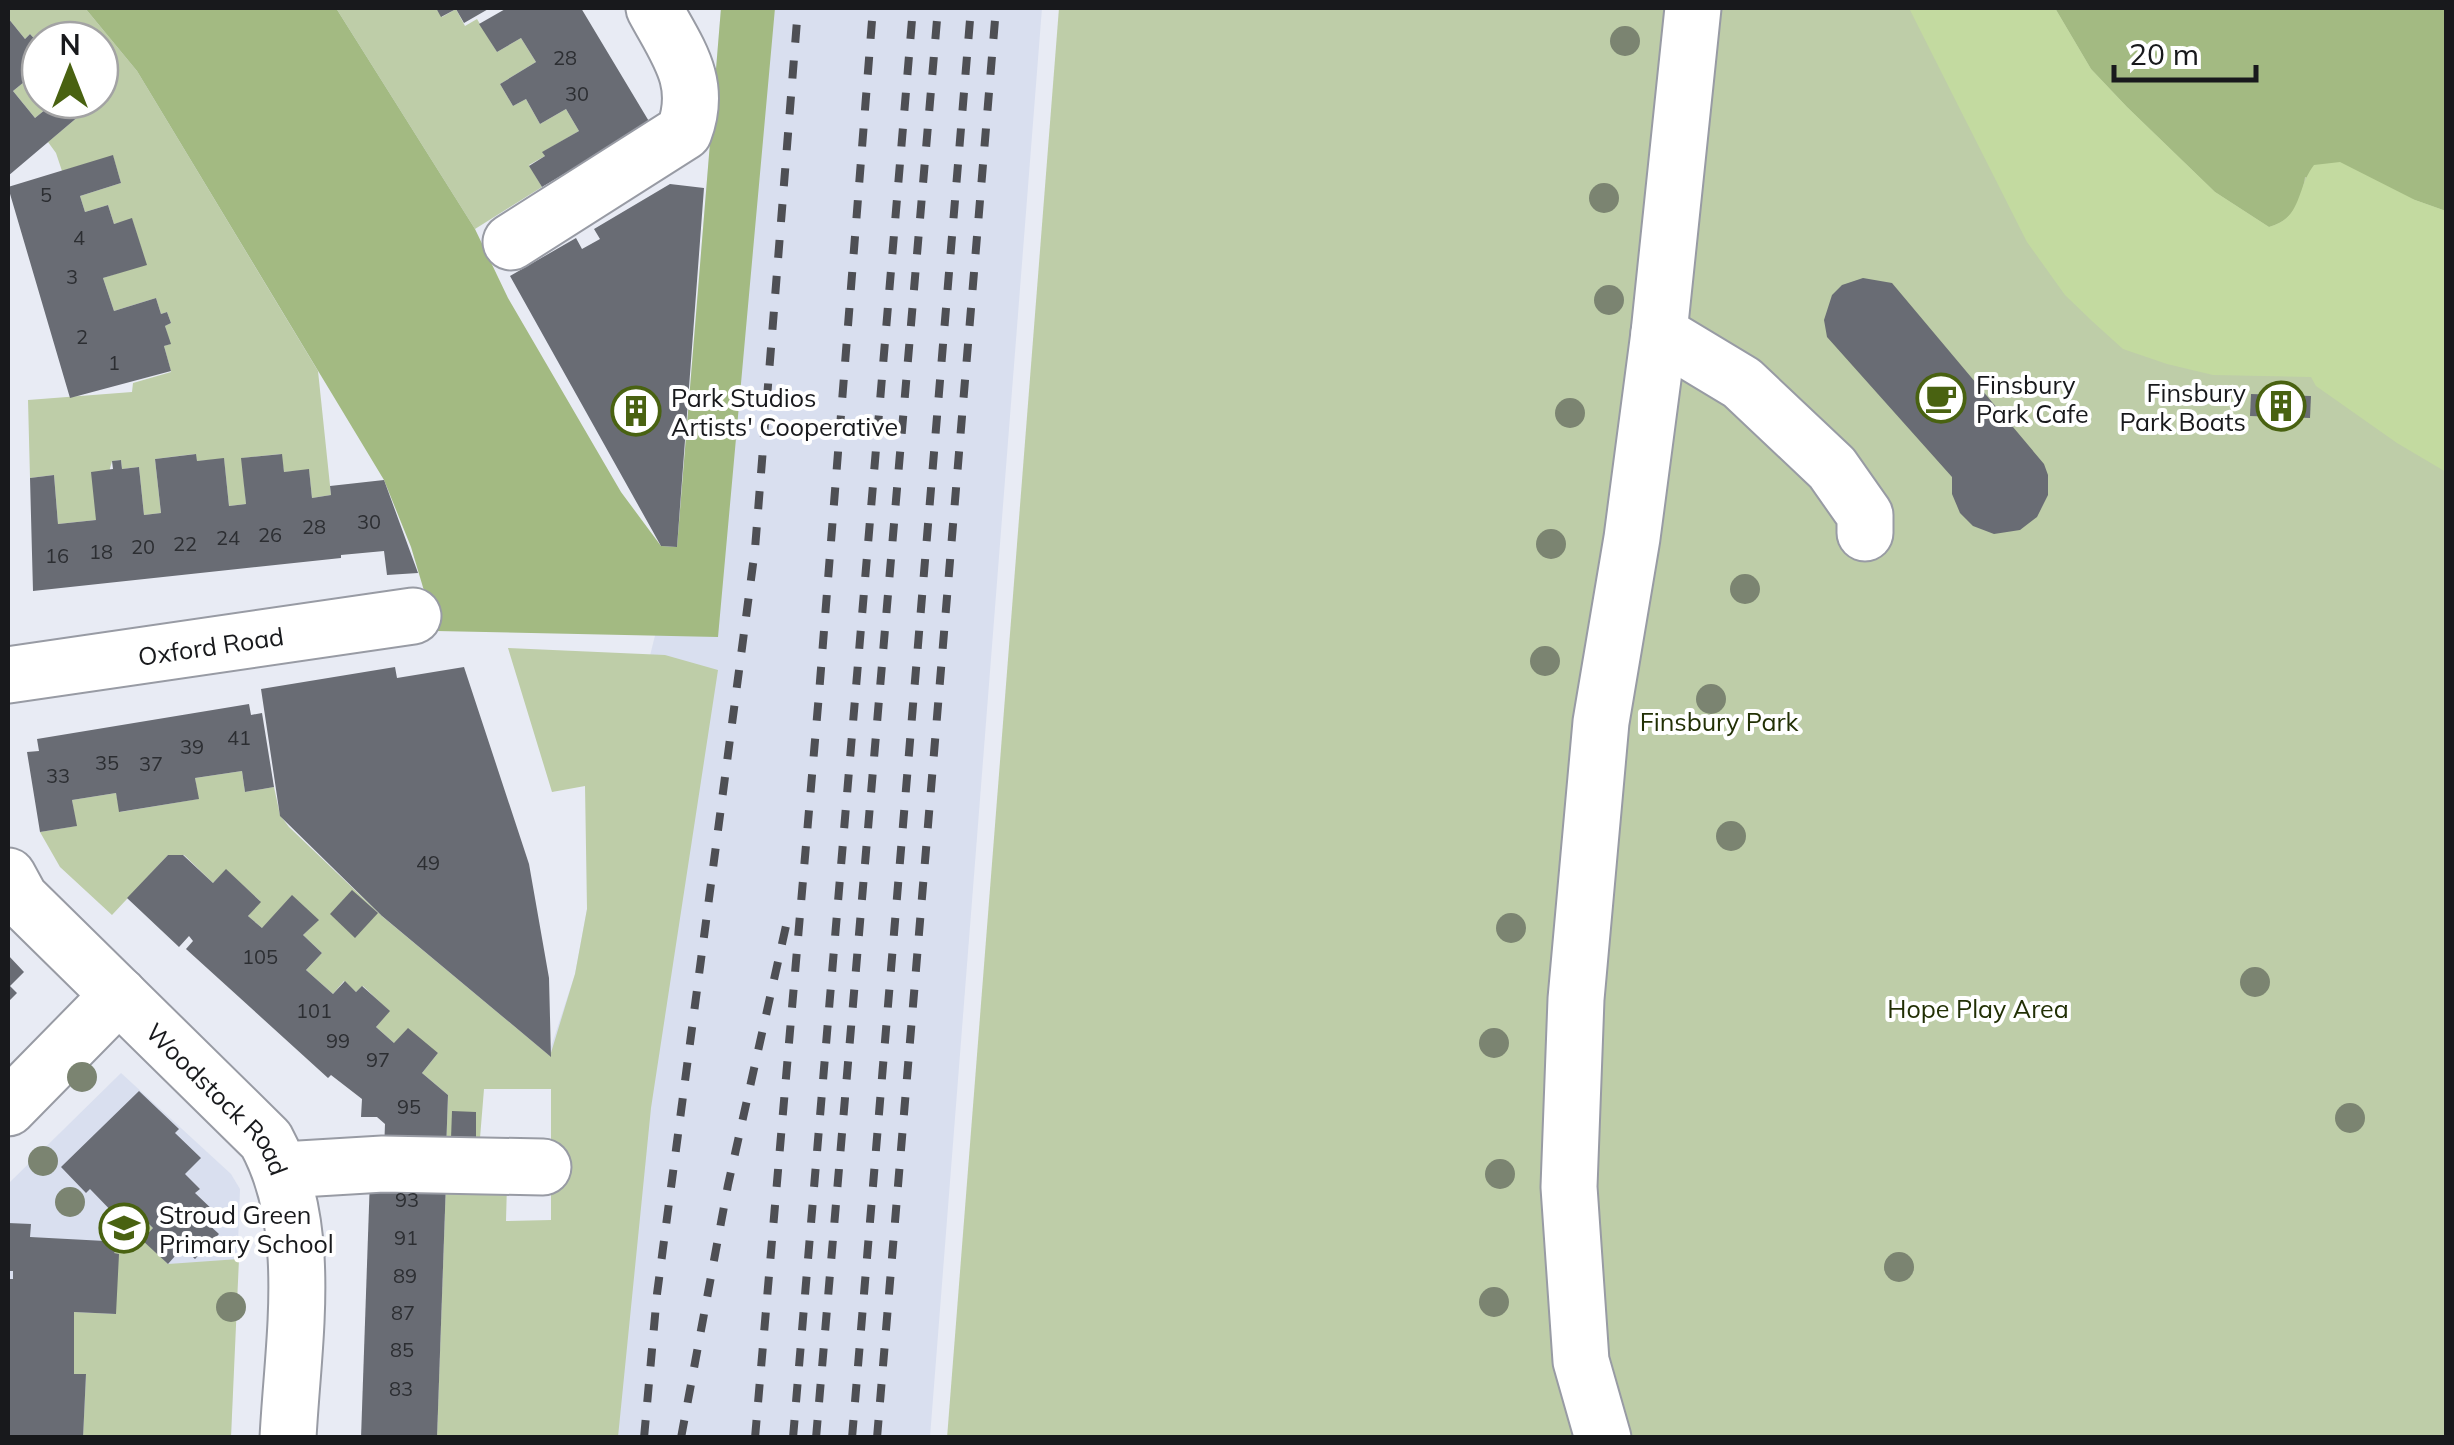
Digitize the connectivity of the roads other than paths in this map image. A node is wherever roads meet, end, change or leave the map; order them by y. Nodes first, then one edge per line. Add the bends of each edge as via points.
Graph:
1 (654, 8) edge
2 (1693, 8) edge
3 (511, 242) dead end
4 (1659, 333) junction
5 (1866, 533) dead end
6 (414, 616) dead end
7 (8, 676) edge
8 (8, 876) edge
9 (118, 995) junction
10 (8, 1108) edge
11 (543, 1166) dead end
12 (283, 1170) junction
13 (288, 1438) edge
14 (1603, 1438) edge

1 - 3 main road via 691,79 684,132
2 - 4 main road
4 - 5 main road via 1742,382 1832,468 1866,515
4 - 14 main road via 1601,722 1576,998 1569,1187 1581,1361
6 - 7 main road, Oxford Road
8 - 9 main road, Woodstock Road via 20,898
9 - 10 main road
9 - 12 main road, Woodstock Road via 266,1140
11 - 12 main road
12 - 13 main road, Woodstock Road via 296,1282

